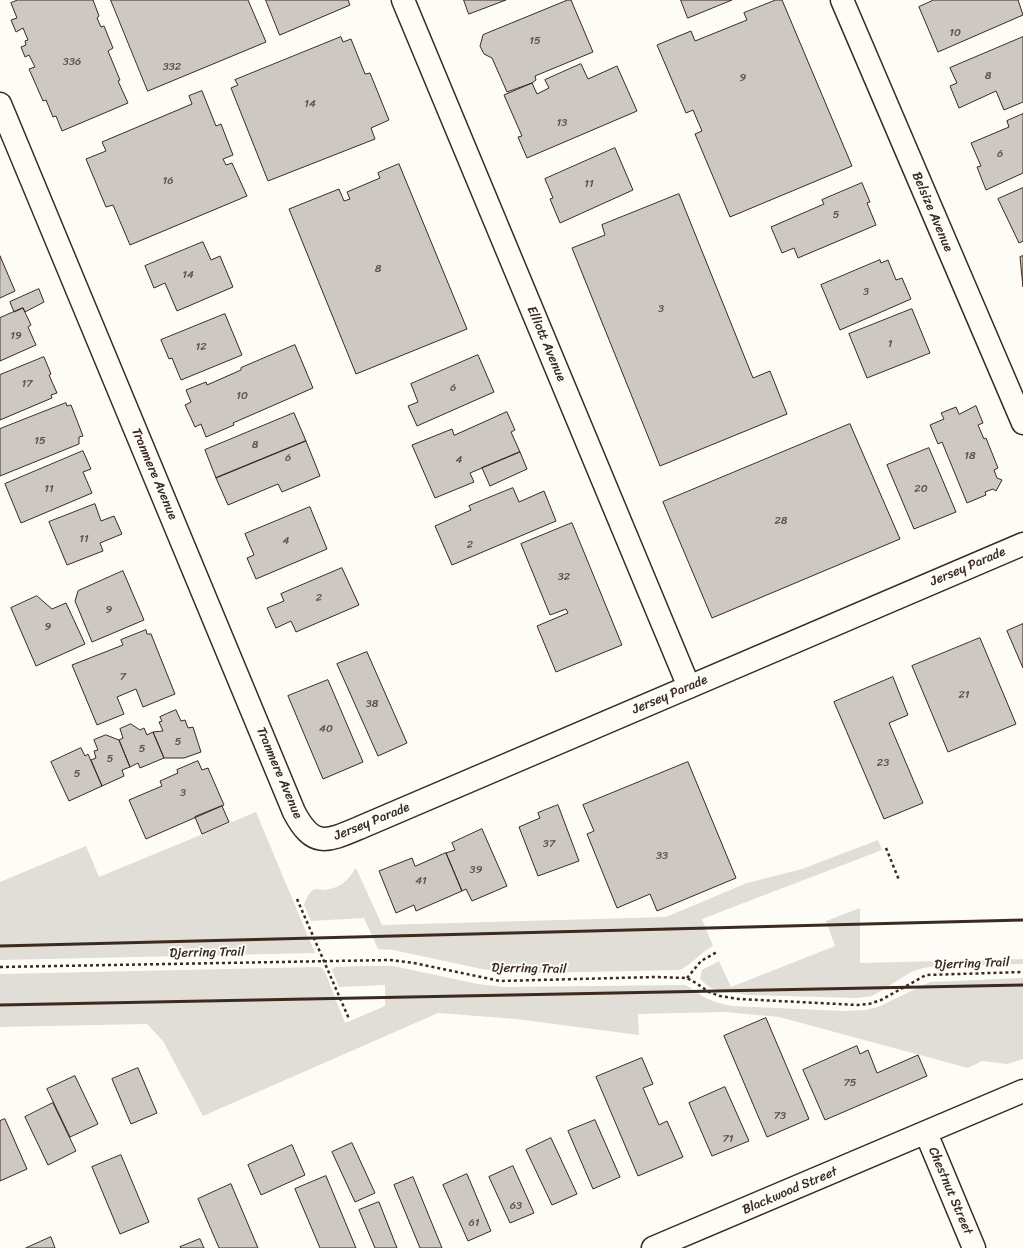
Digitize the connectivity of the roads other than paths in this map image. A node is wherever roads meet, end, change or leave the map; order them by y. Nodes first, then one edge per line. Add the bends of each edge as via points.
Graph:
1 (403, 0) edge
2 (842, 0) edge
3 (0, 104) edge
4 (1023, 423) edge
5 (1023, 544) edge
6 (689, 687) junction
7 (315, 838) joint
8 (1023, 1091) edge
9 (926, 1133) junction
10 (654, 1248) edge
11 (974, 1248) edge

1 - 6 street, Elliott Avenue
2 - 4 street, Belsize Avenue
3 - 7 street, Tranmere Avenue via 294,812 301,825
5 - 6 street, Jersey Parade
6 - 7 street, Jersey Parade via 332,839
8 - 9 street, Blackwood Street
9 - 10 street, Blackwood Street
9 - 11 street, Chestnut Street

